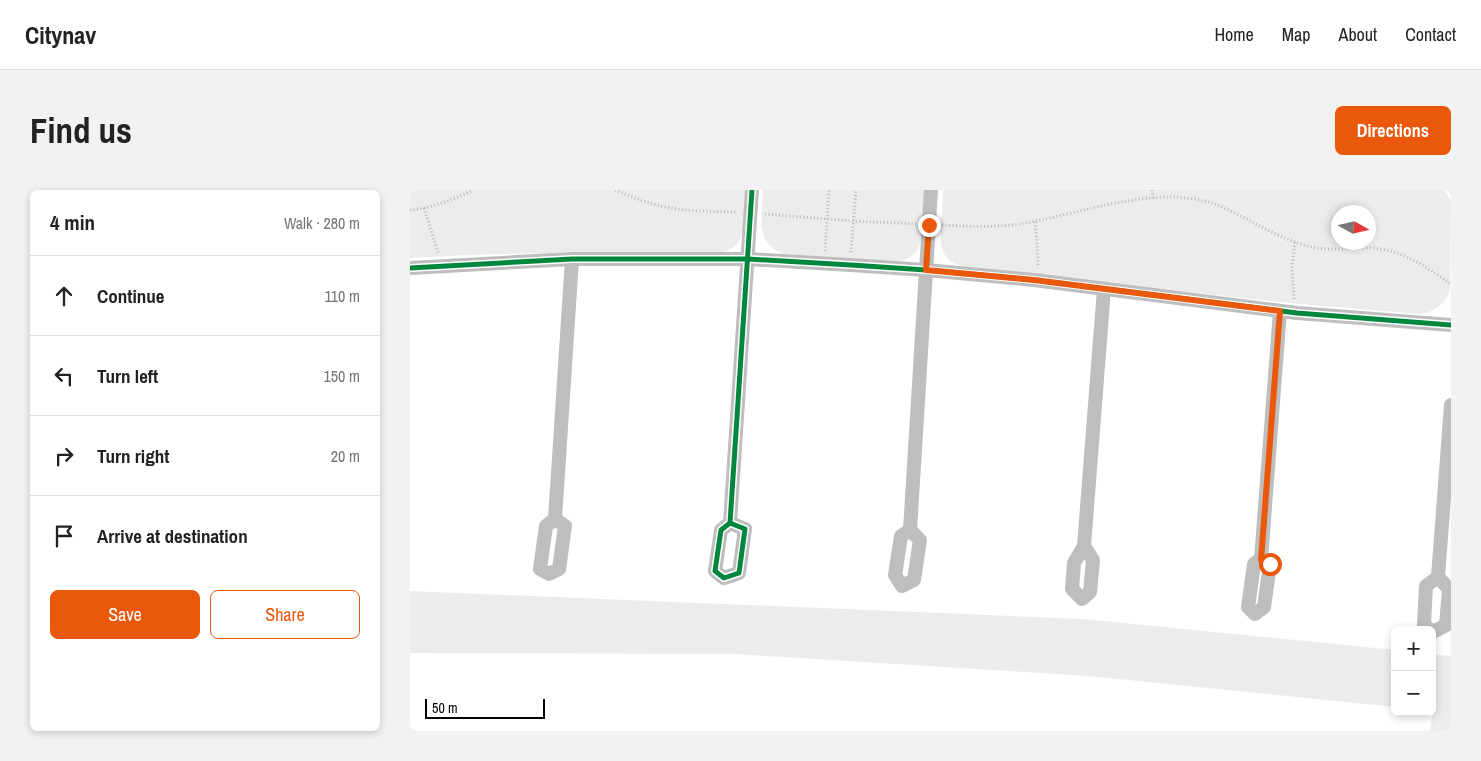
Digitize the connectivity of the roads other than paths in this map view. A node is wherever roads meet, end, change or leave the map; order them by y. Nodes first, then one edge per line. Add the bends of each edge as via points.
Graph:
1 (752, 190) edge
2 (931, 190) edge
3 (572, 259) junction
4 (748, 260) junction
5 (410, 268) edge
6 (926, 270) junction
7 (1104, 289) junction
8 (1280, 311) junction
9 (1451, 325) edge
10 (1451, 404) edge
11 (554, 519) dead end
12 (730, 523) dead end
13 (910, 530) dead end
14 (1084, 546) dead end
15 (1261, 560) dead end
16 (1438, 577) junction
17 (1425, 626) edge
18 (1436, 630) edge

1 - 4 street
2 - 6 street
3 - 4 street
3 - 5 street
3 - 11 street
4 - 6 street
4 - 12 street
6 - 7 street
6 - 13 street
7 - 8 street
7 - 14 street
8 - 9 street
8 - 15 street
10 - 16 street
16 - 17 street via 1426,586
16 - 18 street via 1449,589 1446,625

